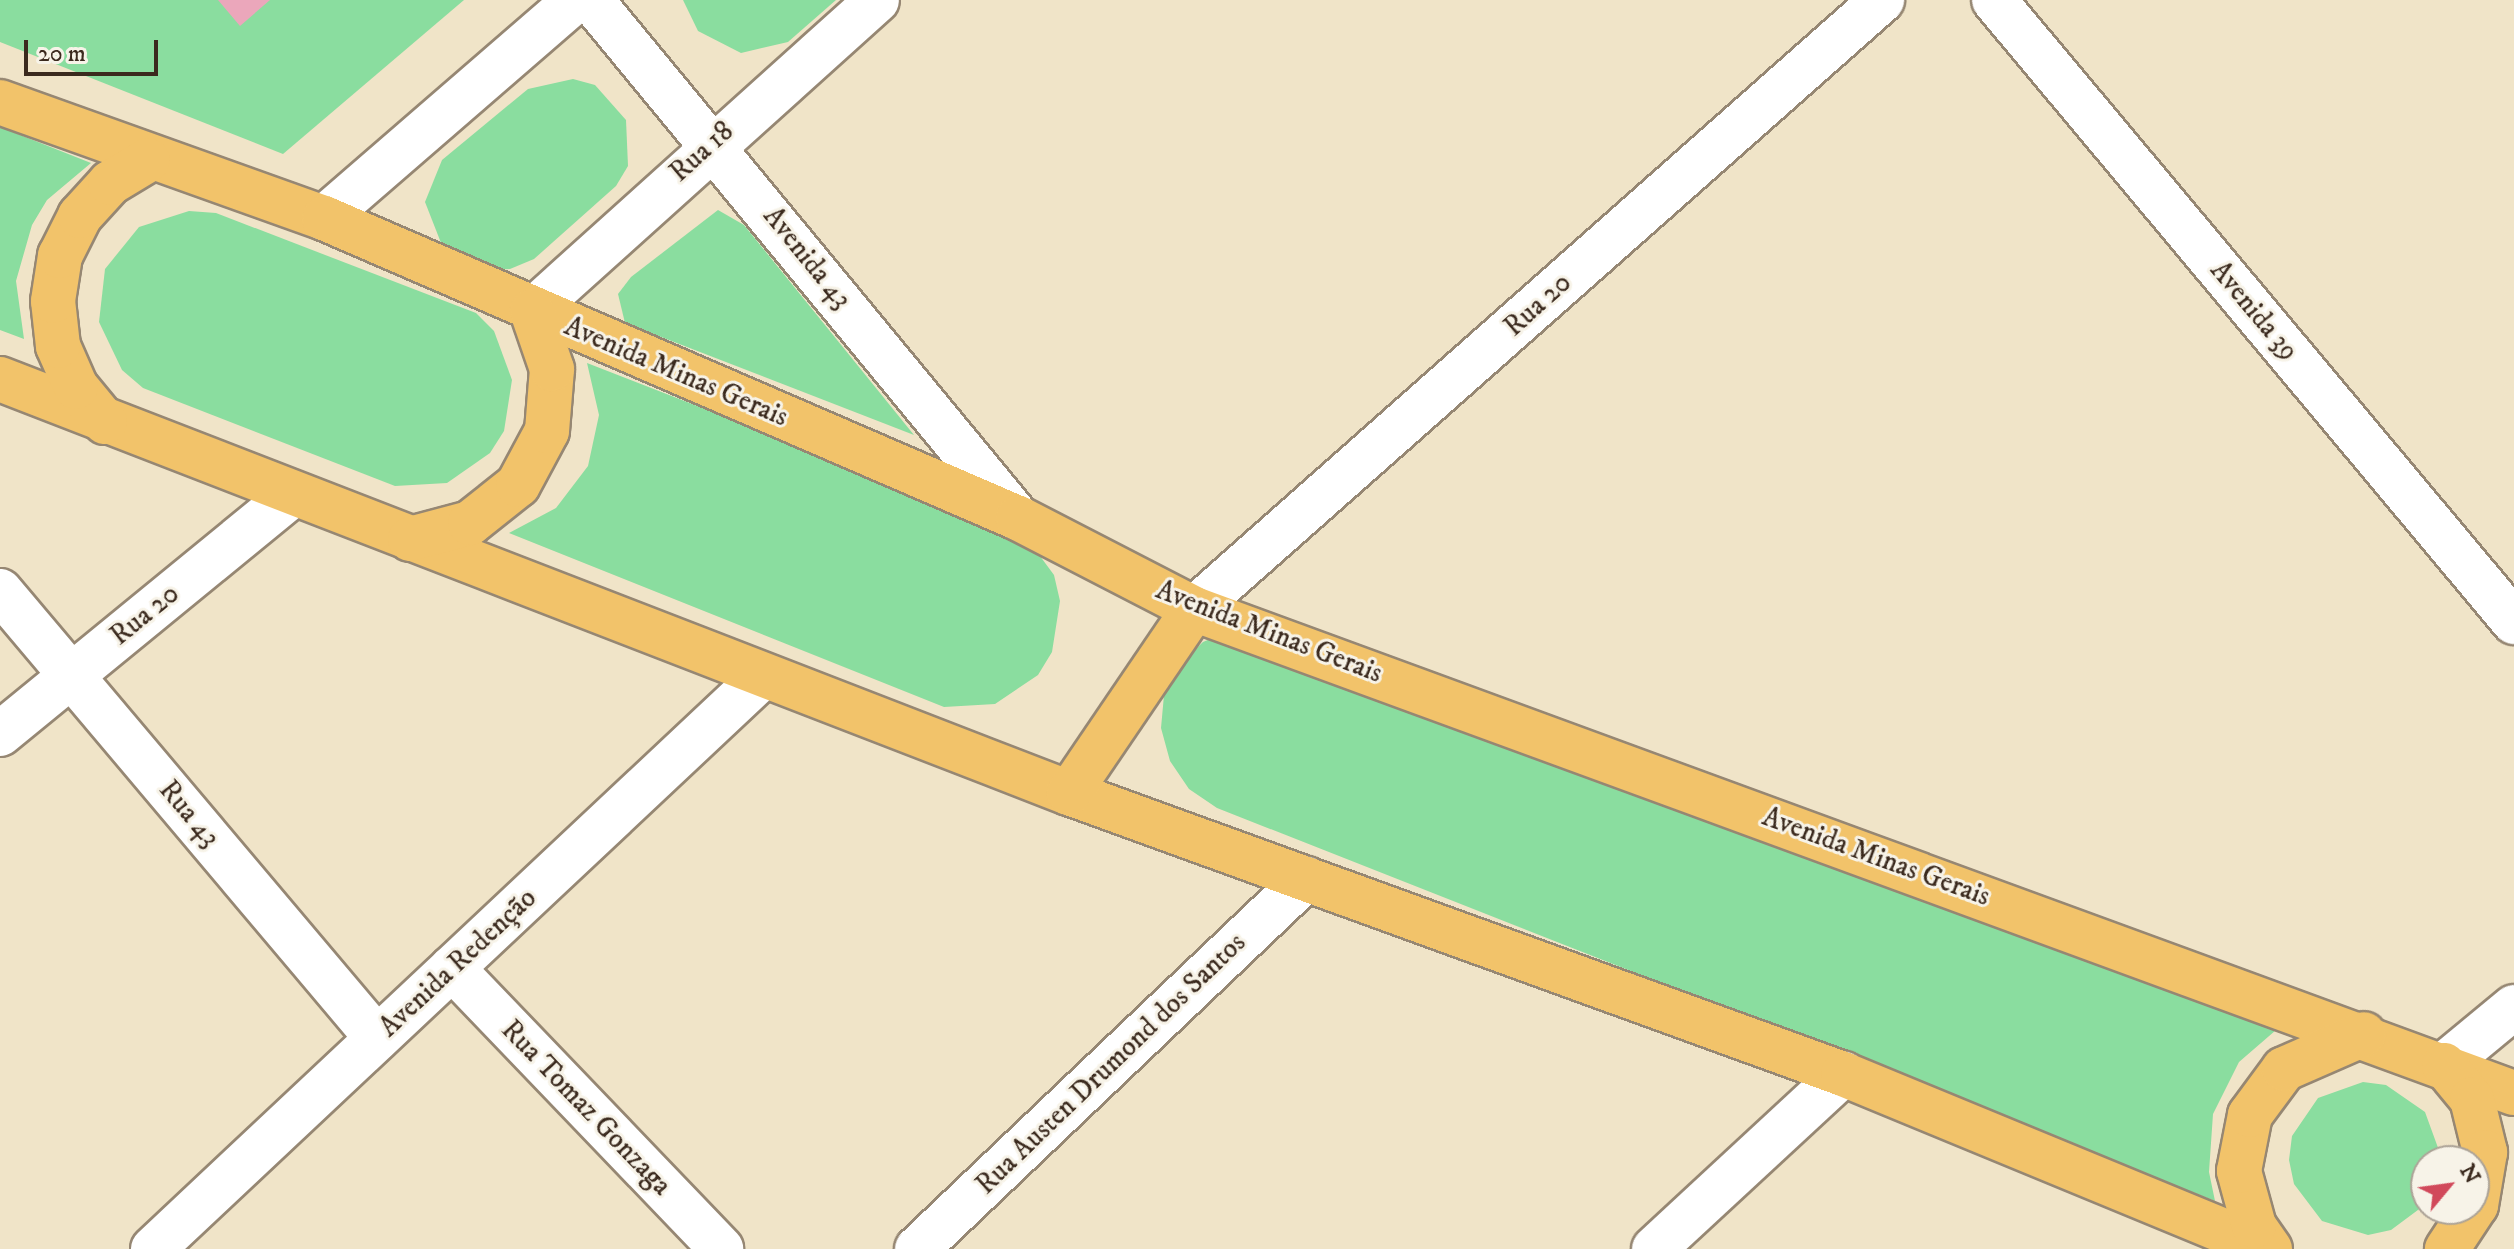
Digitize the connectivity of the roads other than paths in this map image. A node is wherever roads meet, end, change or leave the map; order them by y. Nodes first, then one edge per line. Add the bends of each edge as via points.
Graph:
1 (576, 0) edge
2 (591, 0) edge
3 (877, 0) edge
4 (1882, 0) edge
5 (1994, 0) edge
6 (0, 102) edge
7 (712, 141) junction
8 (148, 160) junction
9 (324, 218) junction
10 (532, 311) junction
11 (0, 379) edge
12 (105, 422) junction
13 (290, 497) junction
14 (1018, 518) junction
15 (410, 539) junction
16 (0, 591) edge
17 (1194, 609) junction
18 (2514, 622) edge
19 (72, 675) junction
20 (763, 676) junction
21 (0, 734) edge
22 (1069, 793) junction
23 (1306, 879) junction
24 (452, 968) junction
25 (2514, 1007) edge
26 (2364, 1034) junction
27 (377, 1038) junction
28 (2444, 1065) junction
29 (1843, 1074) junction
30 (2514, 1093) edge
31 (153, 1249) edge
32 (721, 1249) edge
33 (917, 1249) edge
34 (1654, 1249) edge
35 (2269, 1249) edge
36 (2447, 1249) edge

1 - 9 street
2 - 7 street, Avenida 43
3 - 7 street, Rua 18
4 - 17 street, Rua 20
5 - 18 street, Avenida 39
6 - 8 main road, Avenida Minas Gerais
7 - 10 street, Rua 18
7 - 14 street, Avenida 43
8 - 9 main road, Avenida Minas Gerais
8 - 12 main road via 90,205 60,256 53,301 58,346 76,387
9 - 10 main road, Avenida Minas Gerais
10 - 14 main road, Avenida Minas Gerais
10 - 15 main road via 552,369 547,431 518,485 470,523
11 - 12 main road
12 - 13 main road
13 - 15 main road
13 - 19 street, Rua 20
14 - 17 main road, Avenida Minas Gerais
15 - 20 main road
16 - 19 street, Rua 43
17 - 22 main road
17 - 26 main road, Avenida Minas Gerais
19 - 21 street, Rua 20
19 - 27 street, Rua 43
20 - 22 main road
20 - 24 street, Avenida Redenção
22 - 23 main road
23 - 29 main road
23 - 33 street, Rua Austen Drumond dos Santos
24 - 27 street, Avenida Redenção
24 - 32 street, Rua Tomaz Gonzaga
25 - 28 street
26 - 28 main road, Avenida Minas Gerais
26 - 35 main road via 2284,1069 2250,1115 2239,1171 2254,1226
27 - 31 street, Avenida Redenção
28 - 30 main road, Avenida Minas Gerais
28 - 36 main road via 2472,1099 2485,1152 2476,1205
29 - 34 street
29 - 35 main road

